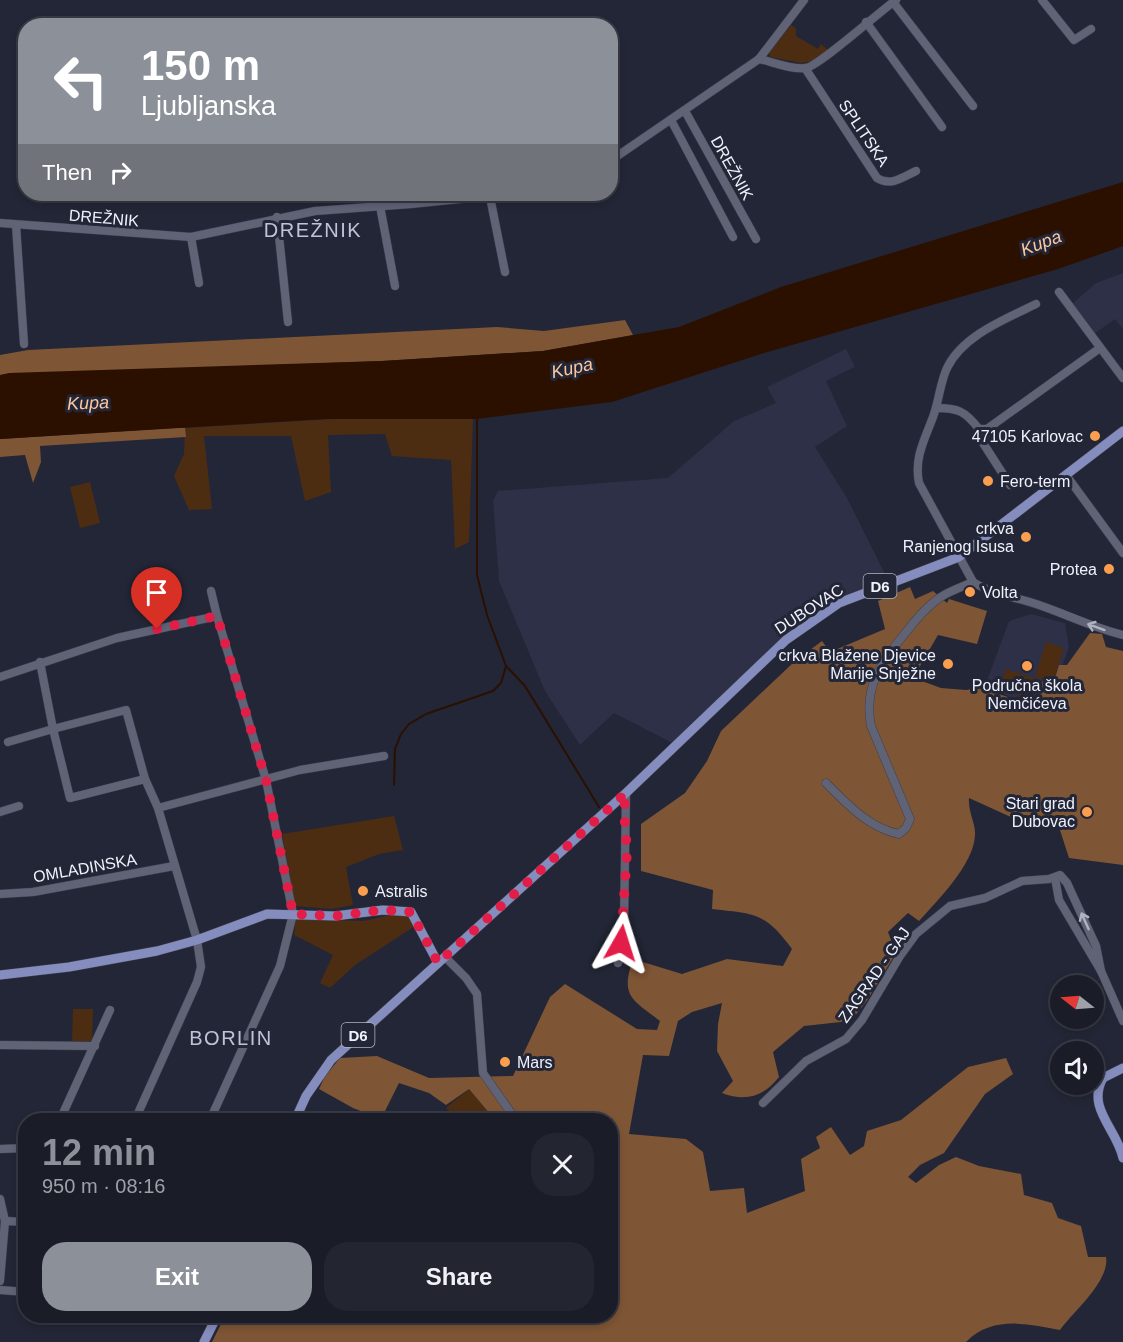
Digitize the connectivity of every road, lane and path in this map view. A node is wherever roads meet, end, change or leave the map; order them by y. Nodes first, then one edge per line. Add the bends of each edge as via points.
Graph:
1 (804, 0) edge
2 (1042, 0) edge
3 (895, 1) edge
4 (866, 22) junction
5 (1091, 29) dead end
6 (759, 59) junction
7 (805, 68) junction
8 (973, 106) dead end
9 (685, 111) junction
10 (671, 120) junction
11 (942, 127) dead end
12 (618, 156) edge
13 (916, 171) dead end
14 (441, 201) edge
15 (491, 201) edge
16 (380, 206) junction
17 (277, 217) junction
18 (0, 223) edge
19 (16, 225) junction
20 (191, 237) junction
21 (733, 237) dead end
22 (756, 238) dead end
23 (505, 272) dead end
24 (199, 283) dead end
25 (395, 286) dead end
26 (1059, 292) dead end
27 (1036, 304) dead end
28 (288, 322) dead end
29 (24, 344) dead end
30 (1101, 348) junction
31 (1123, 378) edge
32 (936, 408) junction
33 (987, 429) junction
34 (1123, 431) edge
35 (1066, 475) junction
36 (1010, 485) dead end
37 (1123, 553) edge
38 (959, 557) junction
39 (973, 582) junction
40 (211, 591) dead end
41 (217, 616) junction
42 (1123, 635) edge
43 (40, 662) junction
44 (0, 677) edge
45 (53, 729) junction
46 (8, 742) dead end
47 (384, 756) dead end
48 (146, 780) junction
49 (266, 780) junction
50 (826, 783) dead end
51 (626, 793) junction
52 (20, 806) dead end
53 (158, 808) junction
54 (0, 812) edge
55 (174, 866) junction
56 (1058, 876) junction
57 (0, 894) edge
58 (293, 914) junction
59 (197, 940) junction
60 (441, 960) junction
61 (618, 963) dead end
62 (1101, 971) junction
63 (0, 975) edge
64 (110, 1010) dead end
65 (1123, 1022) edge
66 (0, 1045) edge
67 (94, 1046) junction
68 (1123, 1068) edge
69 (763, 1103) dead end
70 (63, 1113) edge
71 (138, 1113) edge
72 (213, 1113) edge
73 (298, 1113) edge
74 (511, 1113) edge
75 (18, 1148) edge
76 (0, 1149) edge
77 (1123, 1158) edge
78 (0, 1199) edge
79 (5, 1221) junction
80 (18, 1222) edge
81 (0, 1281) edge
82 (0, 1290) edge
83 (18, 1291) edge
84 (214, 1323) edge
85 (204, 1342) edge

1 - 6 street
2 - 5 street via 1074,40
3 - 4 street
3 - 8 street
4 - 7 street via 818,64
4 - 11 street
6 - 7 street
6 - 9 street
7 - 13 street, SPLITSKA via 877,178 896,181
9 - 10 street
9 - 22 street, DREŽNIK
10 - 12 street
10 - 21 street
14 - 16 street, DREŽNIK
15 - 23 street
16 - 17 street, DREŽNIK
16 - 25 street
17 - 20 street, DREŽNIK
17 - 28 street
18 - 19 street, DREŽNIK
19 - 20 street, DREŽNIK
19 - 29 street
20 - 24 street
26 - 30 street
27 - 32 street via 987,329 960,350 947,368
30 - 31 street
30 - 33 street
32 - 33 street via 959,408 979,429
32 - 38 street via 916,466 919,483
33 - 36 street via 983,443
34 - 35 main road, DUBOVAC / D6
35 - 37 street
35 - 38 main road, DUBOVAC / D6
38 - 39 street
38 - 51 main road, DUBOVAC / D6 via 839,603 772,652
42 -> 39 street via 1038,604 985,590
39 - 50 street via 942,596 925,611 887,653 874,682 868,712 871,726 910,819 906,828 899,834 882,831
40 - 41 street
41 - 43 street via 117,638
41 - 49 street
43 - 44 street
43 - 45 street
45 - 46 street
45 - 48 street via 126,710
45 - 48 street via 70,798
47 - 49 street via 332,763
48 - 53 street
49 - 53 street
49 - 58 street
51 - 60 main road, D6
51 - 61 street via 624,923
52 - 54 street
53 - 55 street
55 - 57 street, OMLADINSKA via 33,892
55 - 59 street
62 -> 56 street via 1096,946 1067,883
56 - 62 street via 1059,900
56 - 69 street, ZAGRAD - GAJ via 1022,881 985,898 950,906 916,934 846,1039 806,1061
58 - 59 main road via 267,915
58 - 60 main road via 411,912
58 - 72 street via 280,966
59 - 63 main road via 115,960
59 - 71 street via 201,967 197,982
60 - 73 main road, D6 via 330,1060
60 - 74 street via 466,978 477,994 483,1073
62 - 65 street
64 - 67 street
66 - 67 street
67 - 70 street
68 - 77 main road via 1103,1078 1096,1097
75 - 76 street
78 - 79 street
79 - 80 street
79 - 81 street
82 - 83 street
84 - 85 main road

